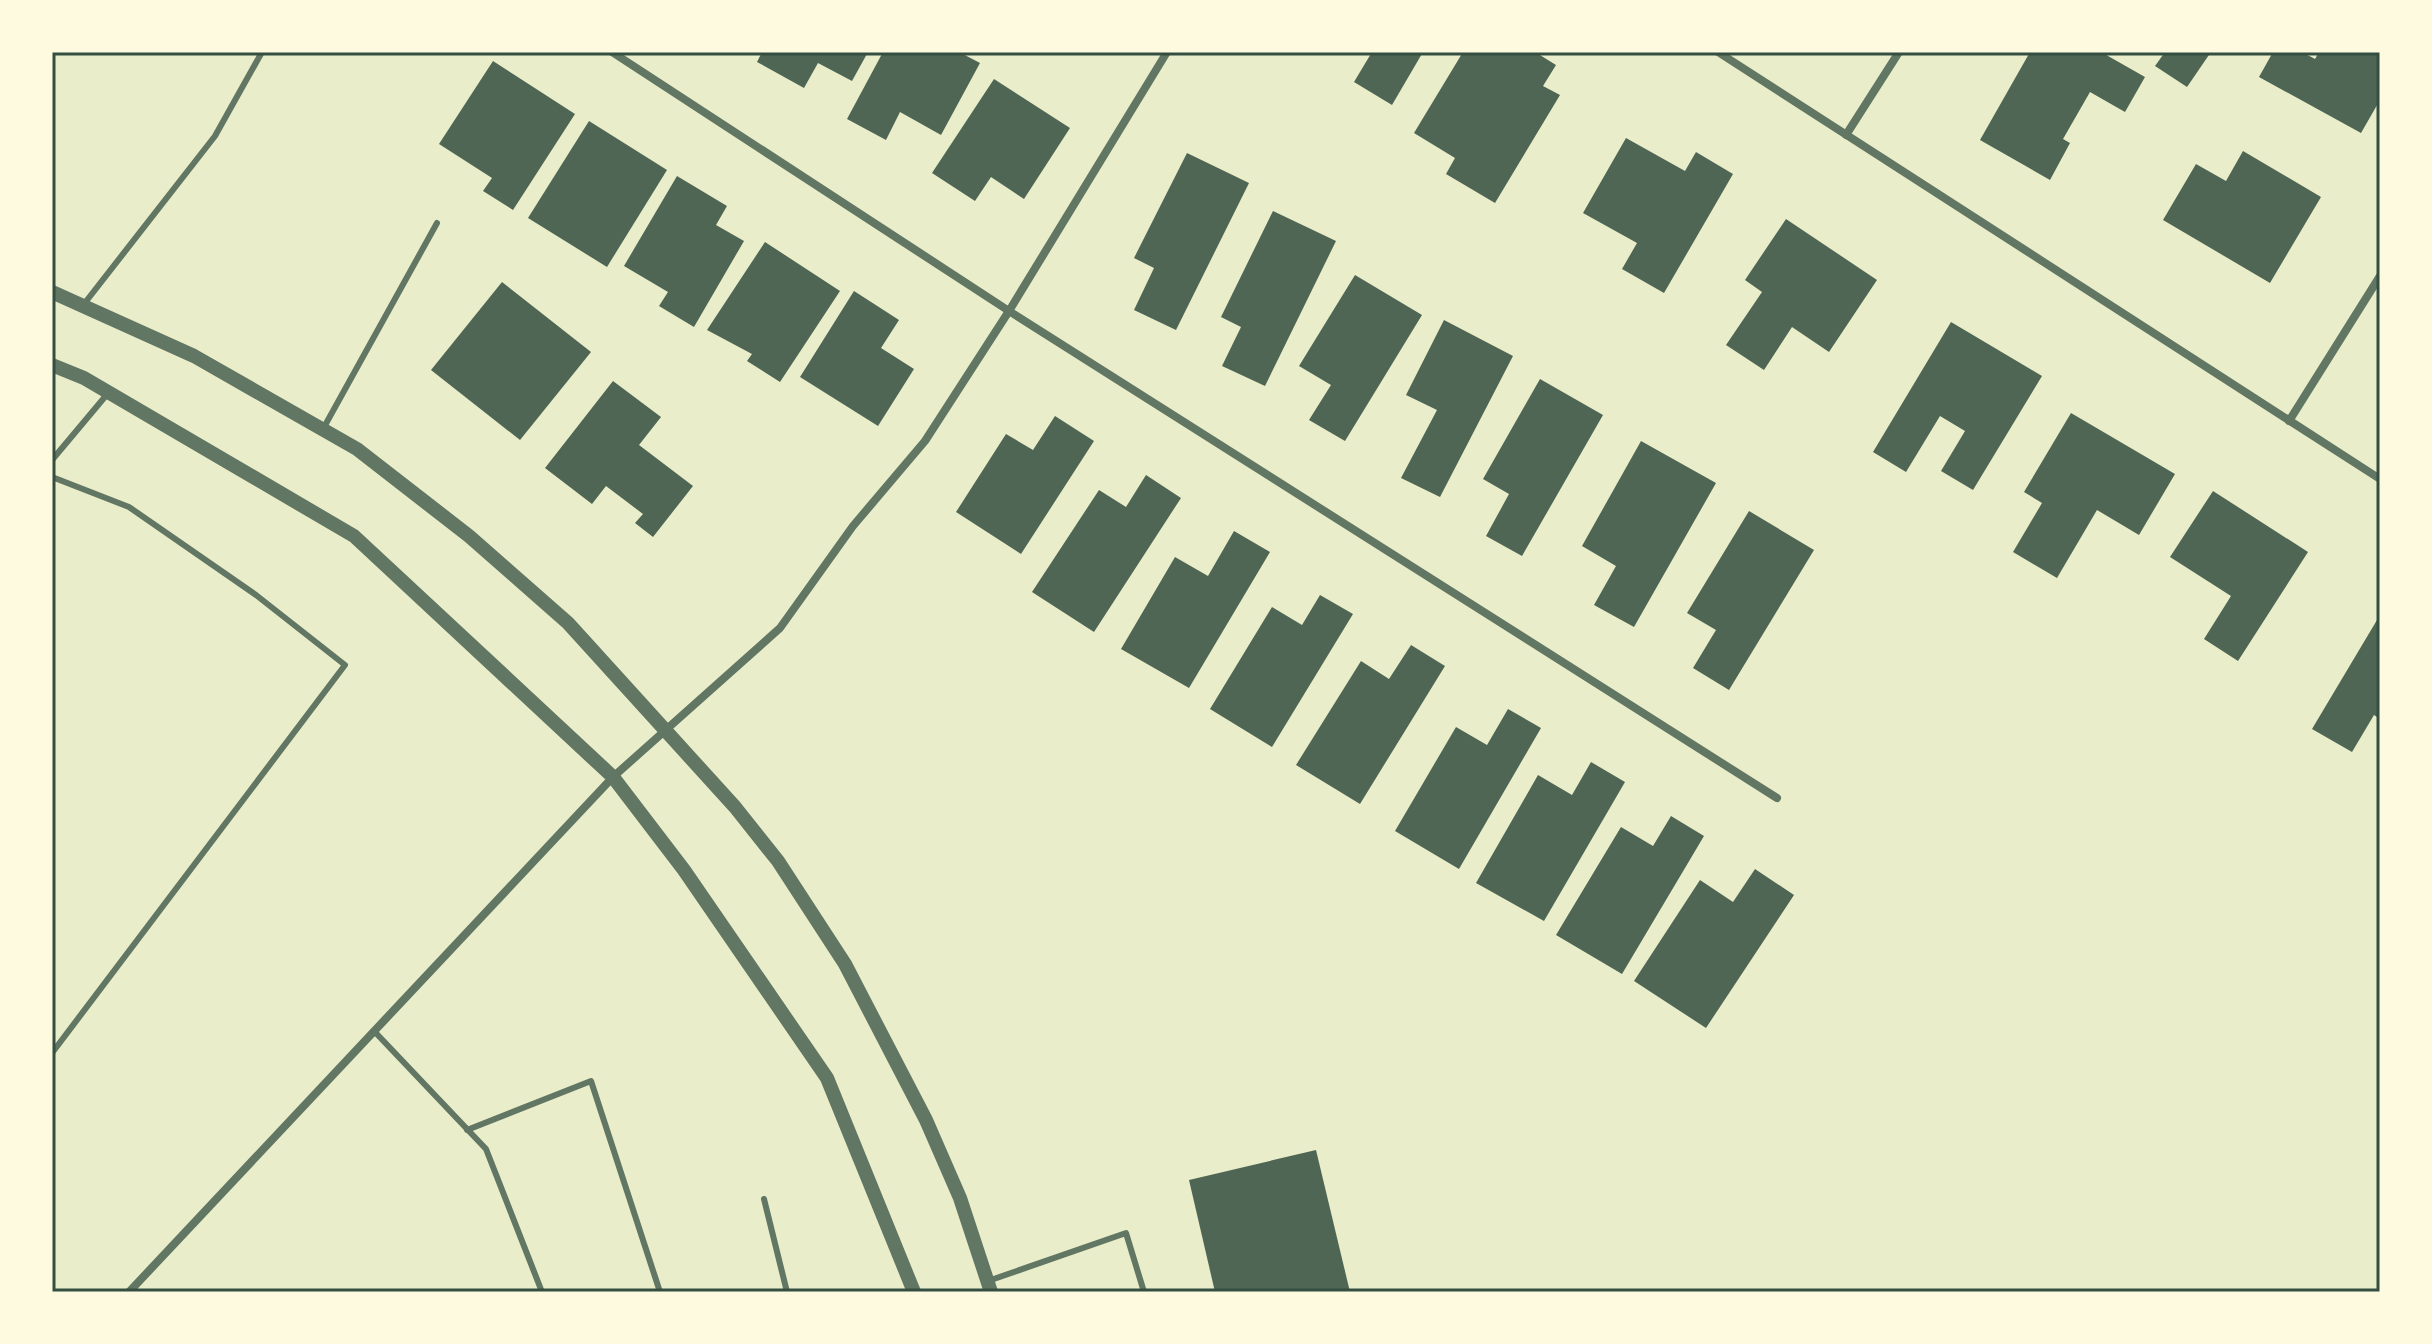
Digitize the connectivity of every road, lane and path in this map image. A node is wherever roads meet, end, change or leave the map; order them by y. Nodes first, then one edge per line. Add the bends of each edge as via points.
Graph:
1 (262, 52) edge
2 (612, 52) edge
3 (1167, 52) edge
4 (1718, 52) edge
5 (1899, 52) edge
6 (1846, 135) junction
7 (437, 223) dead end
8 (2380, 276) edge
9 (52, 292) edge
10 (84, 304) junction
11 (1009, 311) junction
12 (52, 365) edge
13 (109, 392) junction
14 (2289, 421) junction
15 (323, 429) junction
16 (52, 460) edge
17 (52, 477) edge
18 (2380, 479) edge
19 (666, 730) junction
20 (613, 777) junction
21 (1777, 798) dead end
22 (374, 1031) junction
23 (52, 1053) edge
24 (467, 1130) junction
25 (764, 1199) dead end
26 (989, 1286) edge
27 (129, 1292) edge
28 (542, 1292) edge
29 (660, 1292) edge
30 (787, 1292) edge
31 (914, 1292) edge
32 (1144, 1292) edge

1 - 10 lane via 215,136
2 - 11 street
3 - 11 street
4 - 6 street
5 - 6 street
6 - 14 street
7 - 15 lane
8 - 14 street
9 - 10 street
10 - 15 street via 194,356
11 - 19 street via 925,441 853,526 780,628
11 - 21 street
12 - 13 street
13 - 16 lane
13 - 20 street via 354,536
14 - 18 street
15 - 19 street via 469,536 568,623
17 - 23 lane via 129,507 345,665
19 - 20 street
19 - 26 street via 778,861 845,964 926,1120 960,1198
20 - 22 street
20 - 31 street via 827,1078
22 - 24 lane
22 - 27 street
24 - 28 lane via 486,1149
24 - 29 lane via 591,1081
25 - 30 lane
26 - 32 lane via 1126,1233

